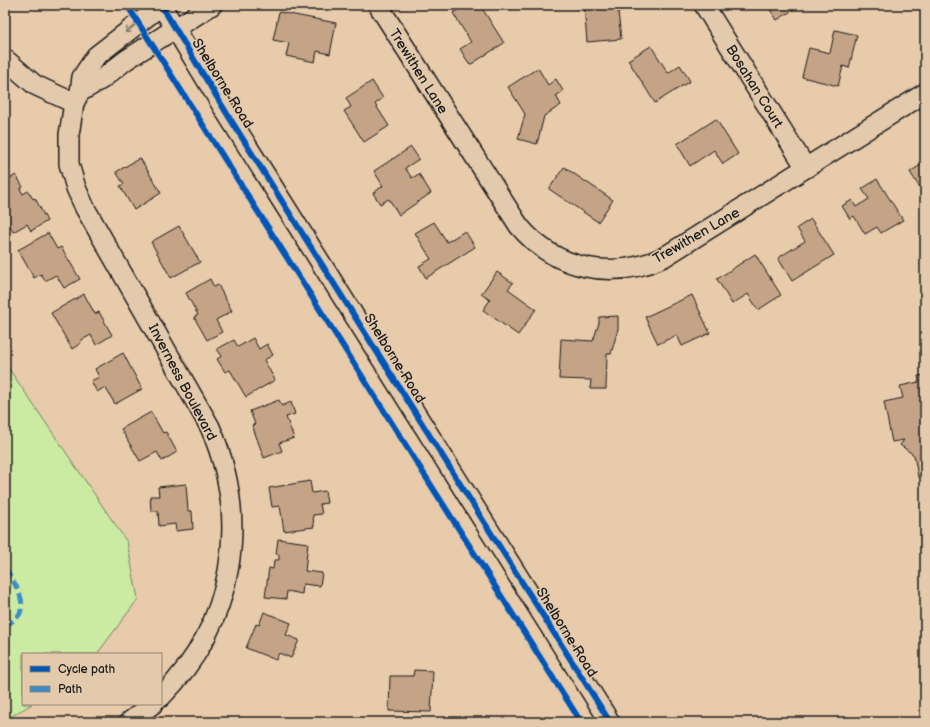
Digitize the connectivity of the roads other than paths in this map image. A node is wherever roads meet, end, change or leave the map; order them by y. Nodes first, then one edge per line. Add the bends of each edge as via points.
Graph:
1 (161, 5) edge
2 (212, 5) edge
3 (378, 5) edge
4 (704, 5) edge
5 (176, 29) junction
6 (5, 59) edge
7 (925, 93) edge
8 (77, 98) junction
9 (806, 168) junction
10 (162, 695) edge
11 (152, 705) edge
12 (129, 722) edge
13 (610, 722) edge

1 - 5 street, Shelborne Road
1 -> 8 street, Inverness Boulevard via 96,56 82,77
2 - 5 street
3 - 9 street, Trewithen Lane via 519,226 536,244 567,261 604,270 653,262 678,249
4 - 9 street, Bosahan Court
5 - 8 street via 126,60
5 - 13 street, Shelborne Road
6 - 8 street via 35,85
7 - 9 street, Trewithen Lane
8 - 10 street, Inverness Boulevard via 69,135 68,155 76,188 210,427 231,498 231,554 222,598 201,644 182,673
11 - 12 street

